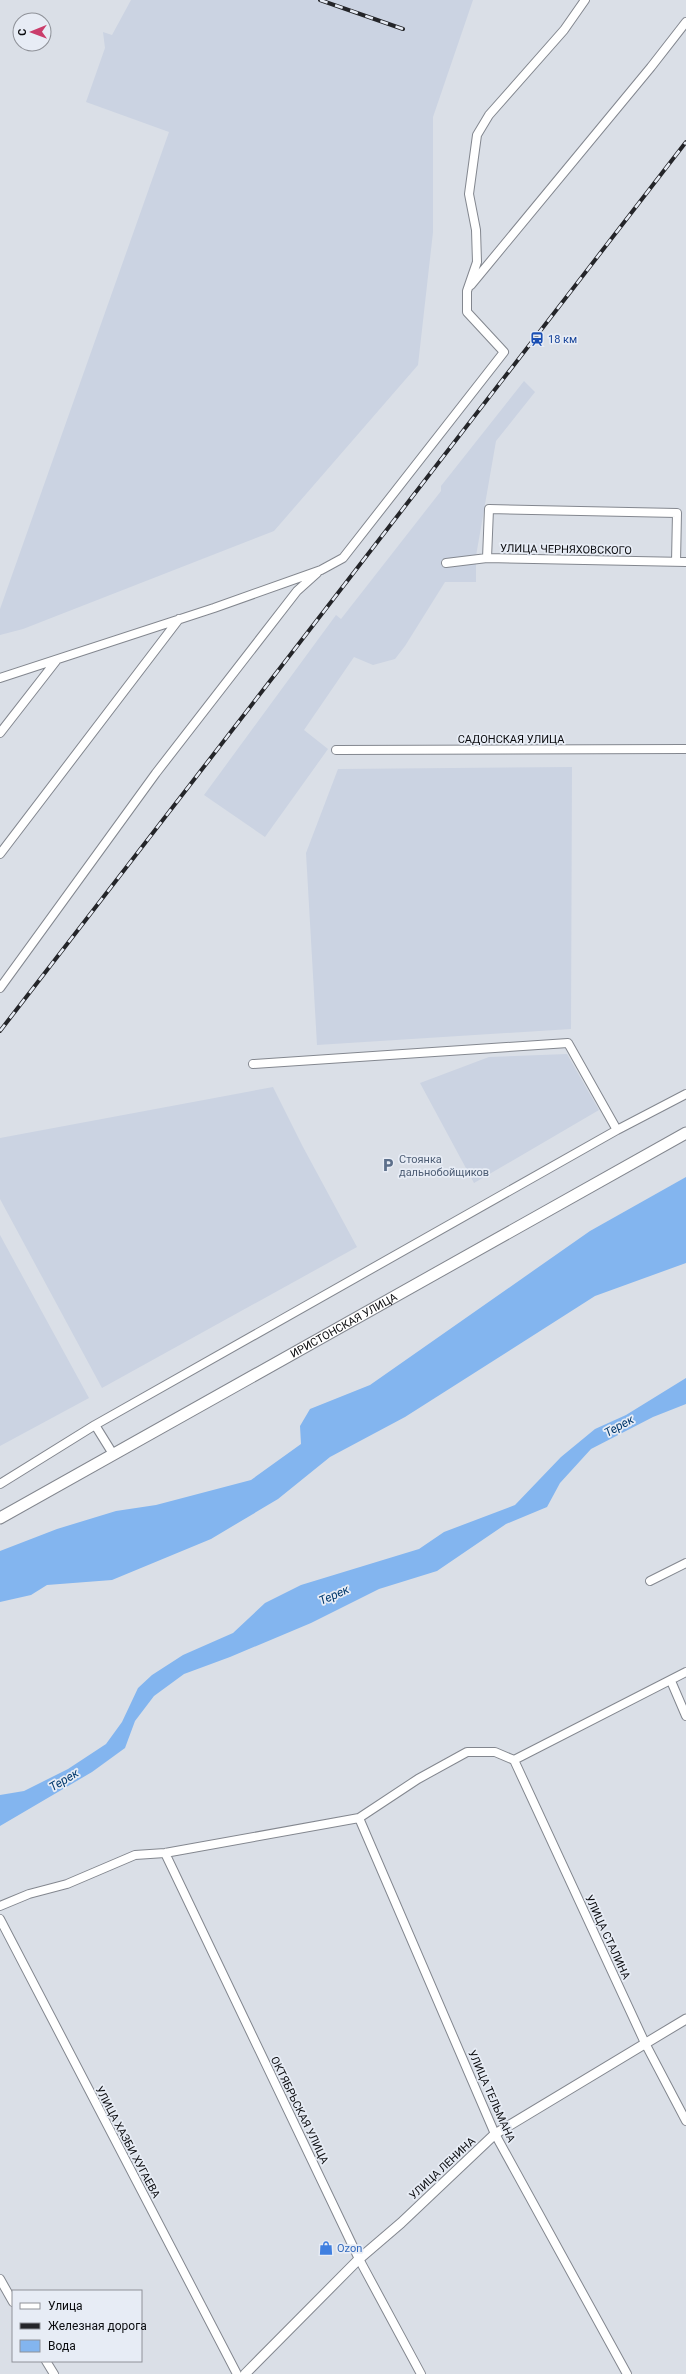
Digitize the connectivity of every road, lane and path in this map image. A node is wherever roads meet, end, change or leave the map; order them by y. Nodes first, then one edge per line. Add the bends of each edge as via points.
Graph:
1 (585, 0) edge
2 (686, 22) edge
3 (467, 291) junction
4 (488, 558) junction
5 (676, 562) junction
6 (686, 562) edge
7 (446, 563) dead end
8 (321, 570) junction
9 (180, 618) junction
10 (56, 661) junction
11 (0, 678) edge
12 (0, 733) edge
13 (686, 749) edge
14 (336, 750) dead end
15 (0, 854) edge
16 (0, 988) edge
17 (253, 1064) dead end
18 (686, 1094) edge
19 (617, 1130) junction
20 (686, 1133) edge
21 (96, 1425) junction
22 (113, 1454) junction
23 (0, 1484) edge
24 (0, 1518) edge
25 (686, 1563) edge
26 (650, 1581) dead end
27 (686, 1672) edge
28 (671, 1681) junction
29 (686, 1716) edge
30 (514, 1760) junction
31 (359, 1818) junction
32 (165, 1853) junction
33 (0, 1906) edge
34 (0, 1919) edge
35 (686, 2020) edge
36 (645, 2043) junction
37 (686, 2121) edge
38 (495, 2134) junction
39 (359, 2259) junction
40 (0, 2279) edge
41 (12, 2300) edge
42 (47, 2362) edge
43 (54, 2374) edge
44 (237, 2374) edge
45 (245, 2374) edge
46 (421, 2374) edge
47 (627, 2374) edge

1 - 3 street via 564,30 489,115 477,135 469,194 476,230 477,262
2 - 3 street
3 - 8 street via 467,312 504,352 343,558
4 - 5 street, УЛИЦА ЧЕРНЯХОВСКОГО
4 - 5 street via 489,509 654,512 677,513
4 - 7 street, УЛИЦА ЧЕРНЯХОВСКОГО
5 - 6 street, УЛИЦА ЧЕРНЯХОВСКОГО
8 - 9 street
8 - 16 street via 298,591 161,767
9 - 10 street
9 - 15 street
10 - 11 street
10 - 12 street
13 - 14 street, САДОНСКАЯ УЛИЦА
17 - 19 street via 568,1043
18 - 19 street
19 - 21 street
20 - 22 main road, ИРИСТОНСКАЯ УЛИЦА
21 - 22 street
21 - 23 street
22 - 24 main road, ИРИСТОНСКАЯ УЛИЦА
25 - 26 street
27 - 28 street
28 - 29 street
28 - 30 street
30 - 31 street via 495,1752 467,1752 418,1779
30 - 36 street, УЛИЦА СТАЛИНА
31 - 32 street
31 - 38 street, УЛИЦА ТЕЛЬМАНА
32 - 33 street via 135,1856 66,1884 29,1894
32 - 39 street, ОКТЯБРЬСКАЯ УЛИЦА
34 - 44 street, УЛИЦА ХАЗБИ ХУГАЕВА
35 - 36 street, УЛИЦА ЛЕНИНА
36 - 37 street, УЛИЦА СТАЛИНА
36 - 38 street, УЛИЦА ЛЕНИНА
38 - 39 street, УЛИЦА ЛЕНИНА
38 - 47 street, УЛИЦА ТЕЛЬМАНА
39 - 45 street, УЛИЦА ЛЕНИНА
39 - 46 street, ОКТЯБРЬСКАЯ УЛИЦА
40 - 41 street
42 - 43 street

